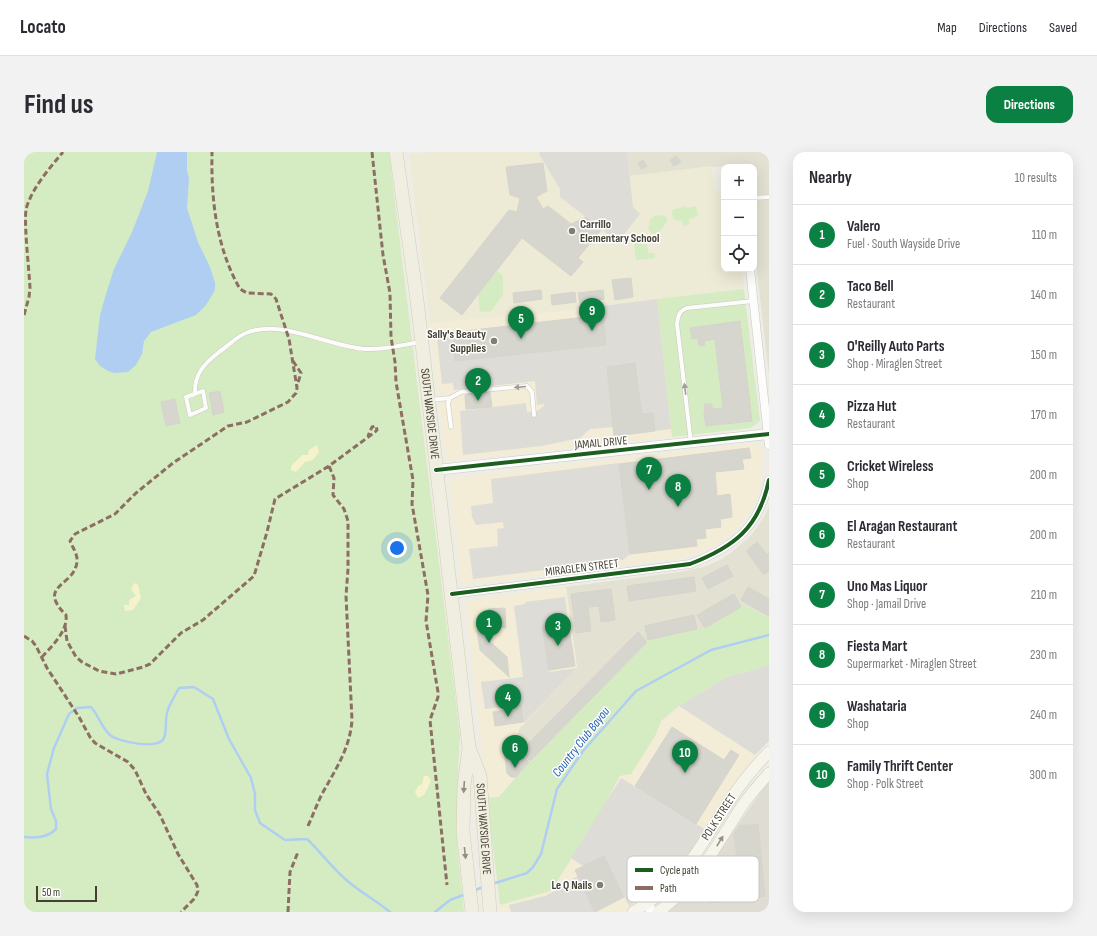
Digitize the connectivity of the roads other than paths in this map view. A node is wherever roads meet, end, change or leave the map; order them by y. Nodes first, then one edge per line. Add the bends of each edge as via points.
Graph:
1 (396, 152) edge
2 (769, 197) edge
3 (757, 198) edge
4 (750, 272) edge
5 (753, 301) junction
6 (422, 342) junction
7 (194, 394) junction
8 (450, 398) junction
9 (428, 400) junction
10 (534, 415) dead end
11 (451, 427) dead end
12 (769, 438) edge
13 (691, 443) junction
14 (436, 470) junction
15 (769, 480) edge
16 (452, 594) junction
17 (469, 748) junction
18 (769, 752) edge
19 (769, 773) edge
20 (738, 789) junction
21 (750, 796) junction
22 (692, 856) edge
23 (711, 856) edge
24 (672, 902) edge
25 (649, 907) edge
26 (490, 909) edge
27 (472, 911) edge
28 (663, 911) edge
29 (633, 912) edge

1 - 6 main road, SOUTH WAYSIDE DRIVE
2 - 3 lane
4 - 5 street
5 - 12 street
13 -> 5 lane via 678,315 681,310 687,308
6 - 7 lane via 366,349 336,344 287,330 256,330 239,336 202,366 197,376
6 - 9 main road, SOUTH WAYSIDE DRIVE
7 - 7 lane via 203,391 206,408 190,415 186,397
8 - 9 lane
10 -> 8 lane via 532,392 527,386 461,392
8 - 11 lane via 448,403
9 - 14 main road, SOUTH WAYSIDE DRIVE
12 - 13 street, JAMAIL DRIVE
13 - 14 street, JAMAIL DRIVE
14 - 16 main road, SOUTH WAYSIDE DRIVE
15 - 16 street, MIRAGLEN STREET via 758,514 748,529 727,548 690,564
16 - 17 main road, SOUTH WAYSIDE DRIVE
17 - 26 main road, SOUTH WAYSIDE DRIVE via 480,776
17 -> 27 main road, SOUTH WAYSIDE DRIVE via 464,786 463,832
18 - 20 main road, POLK STREET
19 - 21 main road, POLK STREET
20 - 21 main road
20 - 22 main road, POLK STREET
23 -> 21 main road, POLK STREET
28 -> 24 main road, POLK STREET
25 - 28 street
25 - 29 main road, POLK STREET

